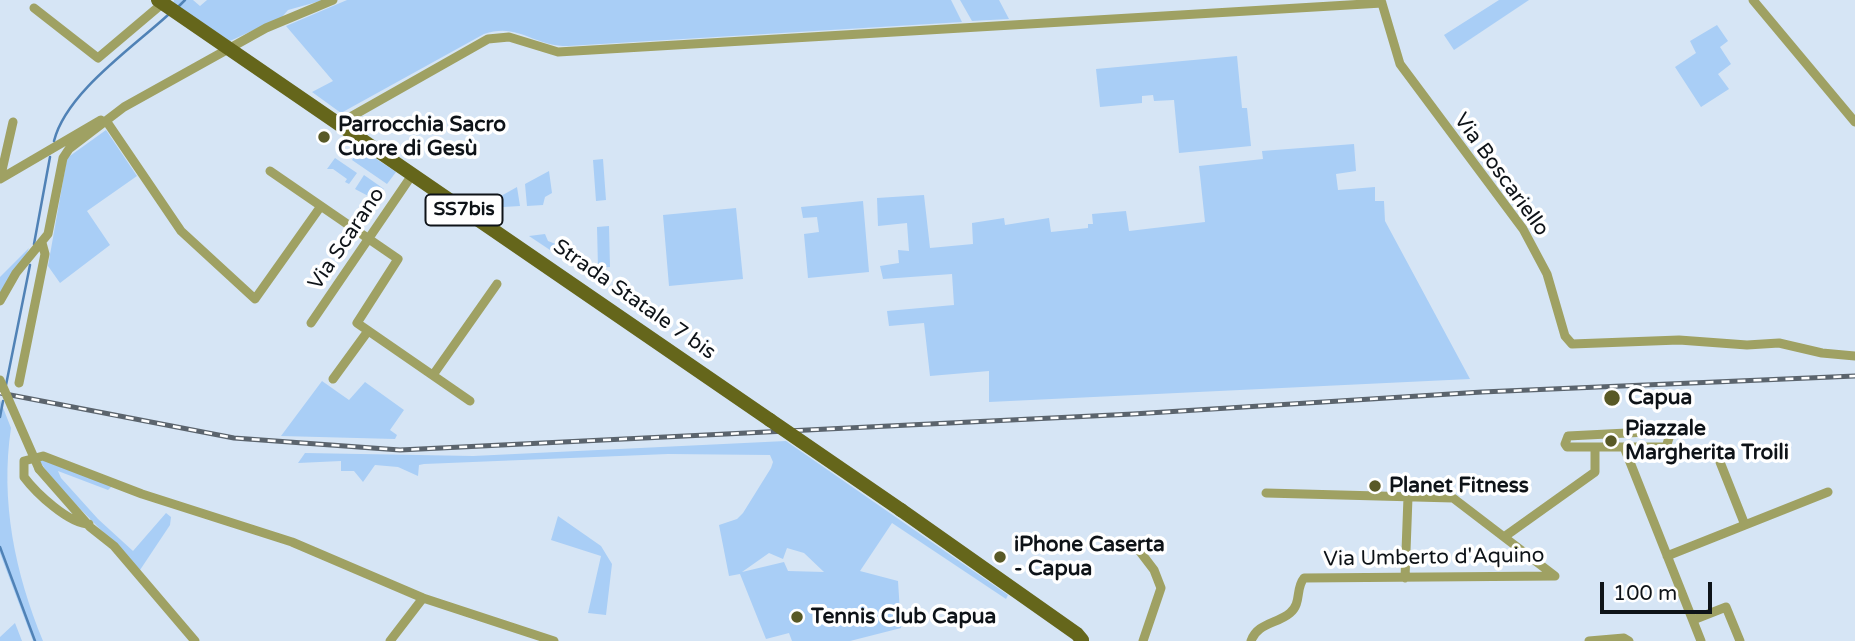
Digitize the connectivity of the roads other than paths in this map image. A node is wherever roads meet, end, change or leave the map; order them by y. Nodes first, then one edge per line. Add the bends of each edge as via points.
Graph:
1 (333, 0) edge
2 (1753, 0) edge
3 (1381, 1) edge
4 (161, 2) edge
5 (34, 8) dead end
6 (228, 48) junction
7 (124, 107) junction
8 (13, 122) dead end
9 (107, 122) junction
10 (1855, 122) edge
11 (338, 124) junction
12 (270, 172) dead end
13 (412, 175) junction
14 (0, 179) edge
15 (321, 206) junction
16 (369, 238) junction
17 (43, 243) junction
18 (497, 284) dead end
19 (2, 298) edge
20 (311, 323) dead end
21 (368, 331) junction
22 (1855, 356) edge
23 (433, 376) junction
24 (333, 379) dead end
25 (0, 380) edge
26 (19, 383) dead end
27 (470, 401) dead end
28 (1633, 433) junction
29 (1606, 435) junction
30 (1595, 447) junction
31 (1605, 447) junction
32 (1629, 447) junction
33 (1720, 462) dead end
34 (1828, 492) dead end
35 (1266, 493) dead end
36 (1408, 497) junction
37 (89, 524) junction
38 (1745, 525) junction
39 (1504, 537) junction
40 (1135, 545) dead end
41 (1667, 556) junction
42 (1405, 579) junction
43 (423, 598) junction
44 (1693, 620) junction
45 (195, 641) edge
46 (390, 641) edge
47 (554, 641) edge
48 (1082, 641) edge
49 (1094, 641) edge
50 (1143, 641) edge
51 (1251, 641) edge
52 (1589, 641) edge
53 (1629, 641) edge
54 (1701, 641) edge
55 (1740, 641) edge

1 - 6 street
2 - 10 street
3 - 11 street via 558,52 498,36
3 - 22 street, Via Boscariello via 1400,64 1523,229 1546,274 1572,344 1779,343
4 - 5 street via 98,58
4 - 6 main road, Strada Statale 7 bis / SS7bis
6 - 7 street
6 - 11 main road, Strada Statale 7 bis / SS7bis
7 - 9 street
7 - 14 street
8 - 14 street
9 - 15 street via 181,231 255,299
9 - 17 street via 65,152
11 - 13 main road, Strada Statale 7 bis / SS7bis
12 - 15 street
13 - 16 street, Via Scarano
13 - 48 main road, Strada Statale 7 bis / SS7bis, bridge via 901,510
15 - 16 street
16 - 20 street, Via Scarano
16 - 21 street via 398,260 357,323
17 - 19 street via 16,273
17 - 26 street via 45,254
18 - 23 street
21 - 23 street
21 - 24 street
23 - 27 street
25 - 37 street, bridge via 39,468
28 - 29 street
28 - 32 street via 1638,440
28 - 32 street via 1666,431 1669,438 1666,446
29 - 30 street via 1565,439 1567,447
29 - 31 street via 1599,442
30 - 31 street
30 - 39 street via 1595,472
31 - 32 street
32 - 41 street
33 - 38 street
34 - 38 street
35 - 36 street
36 - 39 street via 1453,498
36 - 42 street
37 - 43 street via 78,523 41,496 23,477 24,461 43,456 292,542
37 - 45 street via 114,545
38 - 41 street
39 - 42 street, Via Umberto d'Aquino via 1555,576
40 - 50 street via 1161,588
41 - 44 street
42 - 51 street, Via Umberto d'Aquino via 1304,578 1298,603 1256,630
43 - 46 street
43 - 47 street
44 - 54 street
44 - 55 street via 1726,607
48 - 49 main road
52 - 53 street

